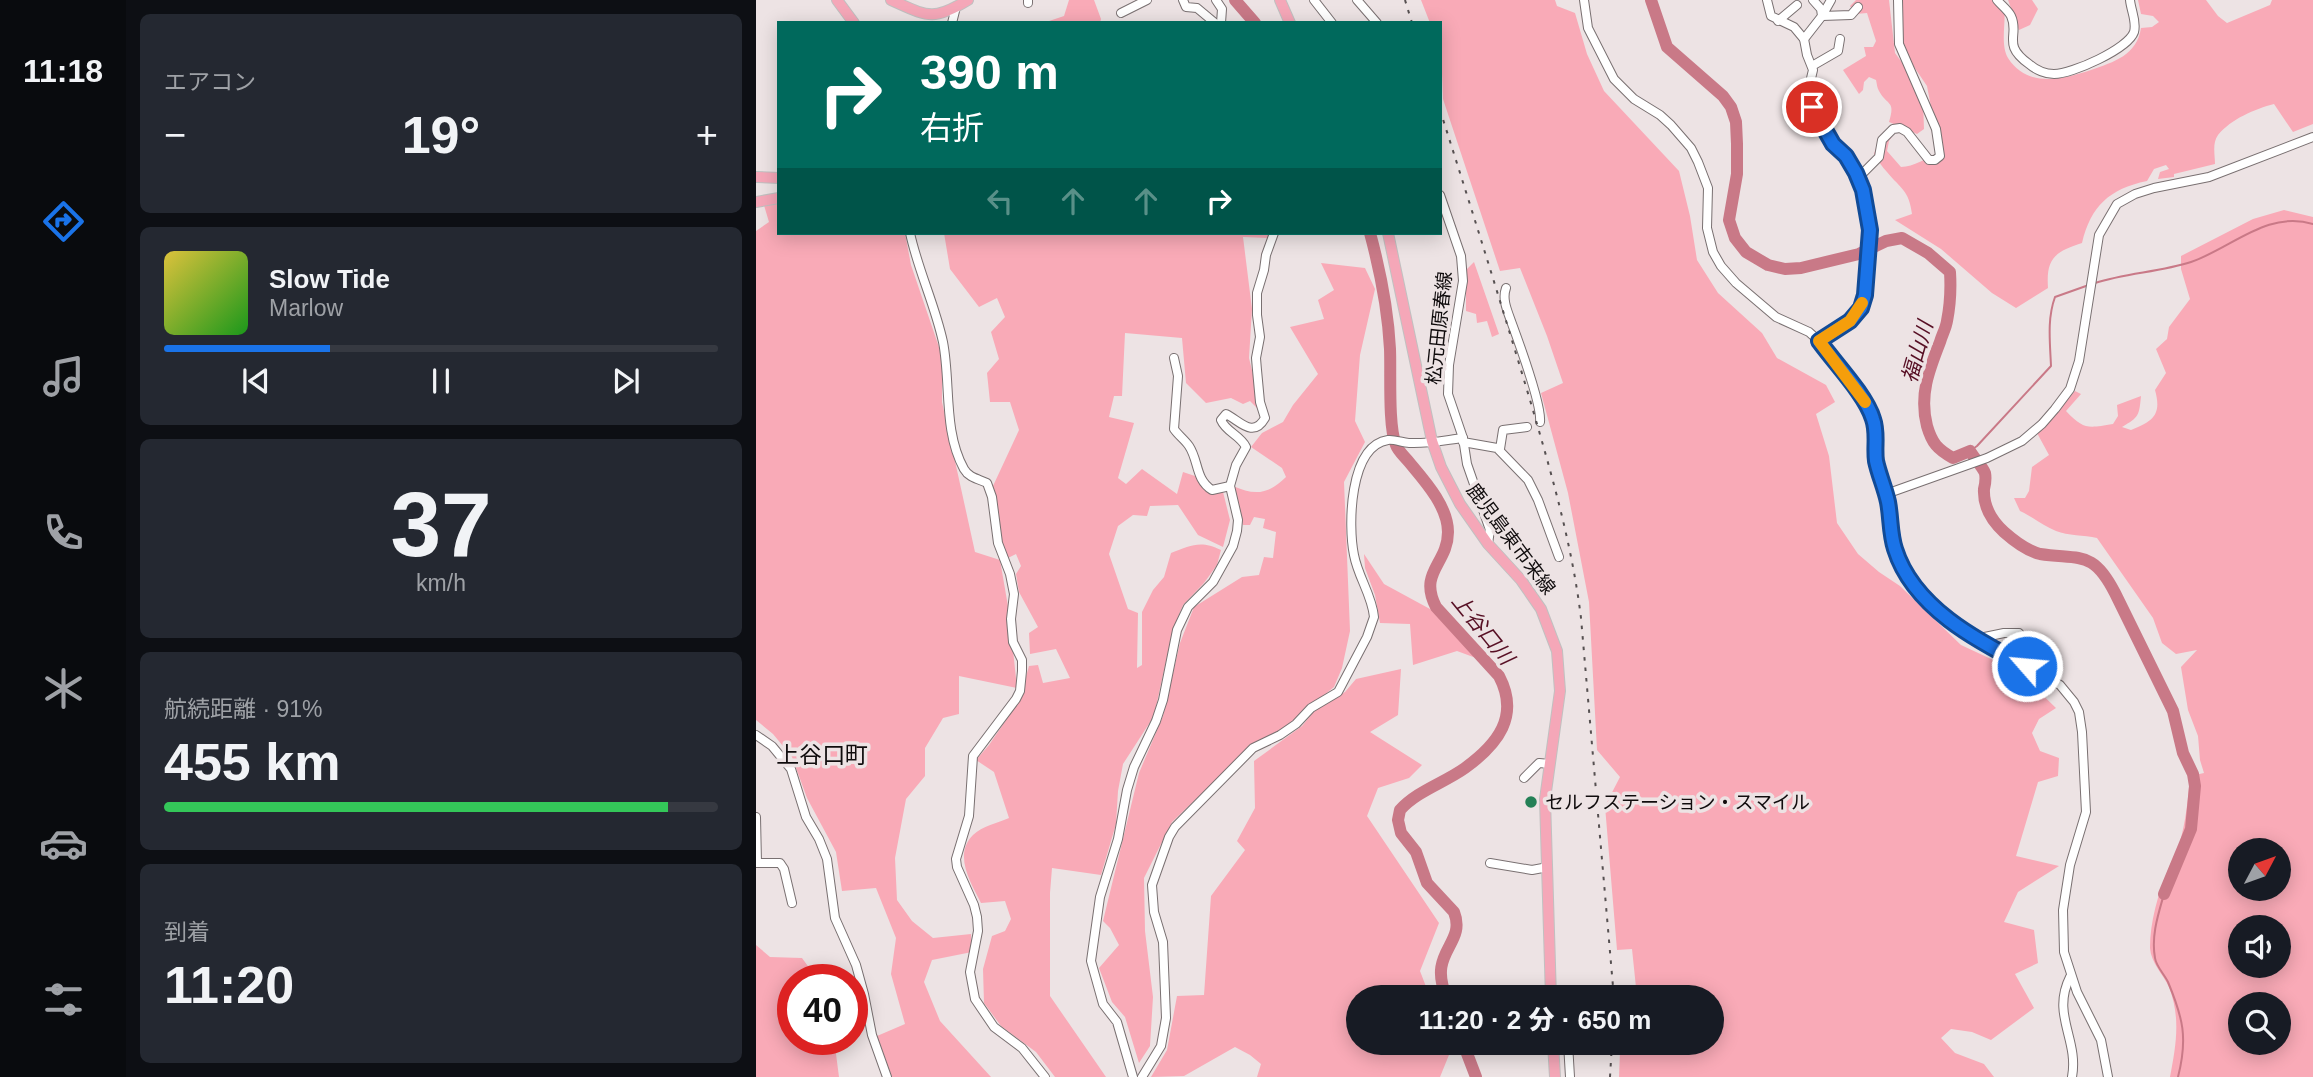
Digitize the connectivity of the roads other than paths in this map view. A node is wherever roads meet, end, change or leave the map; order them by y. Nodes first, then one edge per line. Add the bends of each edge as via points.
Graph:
1 (891, 0) edge
2 (968, 0) edge
3 (1147, 0) edge
4 (1183, 0) edge
5 (1216, 0) edge
6 (1280, 0) edge
7 (1314, 0) edge
8 (1357, 0) edge
9 (1584, 0) edge
10 (1767, 0) edge
11 (1813, 0) edge
12 (1831, 0) edge
13 (1898, 0) edge
14 (1997, 0) edge
15 (2130, 0) edge
16 (841, 1) edge
17 (1797, 5) dead end
18 (956, 7) junction
19 (1858, 7) dead end
20 (1121, 13) dead end
21 (1822, 16) junction
22 (852, 21) edge
23 (952, 21) edge
24 (1213, 21) edge
25 (1221, 21) edge
26 (1289, 21) edge
27 (1330, 21) edge
28 (1373, 21) edge
29 (1778, 21) junction
30 (1804, 38) junction
31 (1840, 39) dead end
32 (1812, 66) junction
33 (2313, 136) edge
34 (756, 177) edge
35 (777, 178) edge
36 (1858, 178) junction
37 (777, 198) edge
38 (1442, 201) edge
39 (756, 202) edge
40 (910, 235) edge
41 (1273, 235) edge
42 (1388, 235) edge
43 (1506, 288) dead end
44 (1819, 341) junction
45 (1174, 358) dead end
46 (1540, 422) dead end
47 (1527, 427) dead end
48 (1463, 440) junction
49 (1432, 441) junction
50 (1500, 449) junction
51 (1230, 486) junction
52 (1886, 495) junction
53 (1488, 544) junction
54 (1559, 557) dead end
55 (1975, 639) junction
56 (2027, 666) junction
57 (756, 735) edge
58 (1550, 764) junction
59 (1524, 778) dead end
60 (756, 817) edge
61 (1490, 863) dead end
62 (1548, 867) junction
63 (792, 904) dead end
64 (2070, 977) junction
65 (1551, 985) edge
66 (1554, 1055) edge
67 (1569, 1055) edge
68 (887, 1077) edge
69 (1045, 1077) edge
70 (1133, 1077) edge
71 (1142, 1077) edge
72 (1555, 1077) edge
73 (1570, 1077) edge
74 (2072, 1077) edge
75 (2108, 1077) edge

1 - 18 main road via 930,15
2 - 18 main road
3 - 20 street
4 - 24 street
5 - 25 street via 1222,9
6 - 26 main road
7 - 27 street
8 - 28 street
9 - 44 street via 1588,28 1614,79 1633,99 1671,125 1698,162 1708,188 1707,228 1721,266 1776,317 1809,331
10 - 29 street via 1771,16
11 - 21 street
12 - 21 street
13 - 36 street via 1899,44 1936,129 1940,156 1928,160 1907,132 1893,129 1882,140 1879,157
14 - 15 street via 2011,15 2013,47 2019,55 2038,70 2053,74 2116,51 2128,41 2135,29
16 - 22 main road
17 - 29 street
18 - 23 street
19 - 21 street via 1851,15
21 - 30 street
29 - 30 street via 1794,27
30 - 32 street
31 - 32 street via 1838,51
32 - 36 street via 1808,91 1813,111
33 - 52 street via 2210,177 2154,188 2117,204 2099,235 2079,361 2070,388 2042,424 2022,441 1987,458
34 - 35 main road
36 - 44 street via 1870,227 1865,295 1850,321
37 - 39 main road
38 - 48 street, 松元田原春線 via 1463,270 1447,382
40 - 69 street via 943,342 948,404 961,462 967,473 987,484 992,497 998,543 1014,594 1013,642 1022,660 1020,691 973,756 969,816 956,859 974,905 978,931 970,972 972,991 989,1021 1022,1048
41 - 51 street via 1257,292 1260,337 1256,358 1265,418 1251,428 1222,416 1224,426 1246,447
42 - 49 main road, 鹿児島東市来線
43 - 46 street via 1509,317
44 - 52 street via 1870,410 1877,433 1876,461
45 - 51 street via 1178,376 1174,429 1190,446 1206,486 1212,490
47 - 50 street via 1503,430
48 - 49 street
48 - 50 street
48 - 53 street, 松元田原春線 via 1489,530
49 - 53 main road, 鹿児島東市来線 via 1452,489
49 - 71 street via 1388,440 1369,450 1356,476 1354,555 1374,617 1338,692 1253,748 1175,827 1152,885 1163,942 1166,1018 1161,1046
50 - 54 street via 1528,480
51 - 70 street via 1238,520 1233,546 1213,582 1188,607 1177,630 1163,700 1134,767 1100,897 1091,961 1103,1004 1117,1022
52 - 55 street via 1895,548 1906,572 1946,618
53 - 58 main road, 鹿児島東市来線 via 1531,593 1554,639 1560,691
55 - 56 street
55 - 56 street via 2019,633 2027,640
56 - 64 street via 2060,685 2074,702 2081,723 2086,812 2063,910
57 - 68 street via 791,769 806,817 827,859 835,918 856,965
58 - 59 street via 1539,764
58 - 62 main road, 鹿児島東市来線 via 1545,799
60 - 63 street via 757,863 780,863
61 - 62 street via 1532,870
62 - 65 main road, 鹿児島東市来線
64 - 74 street via 2062,1007 2074,1061
64 - 75 street via 2101,1040
66 - 72 main road
67 - 73 street

